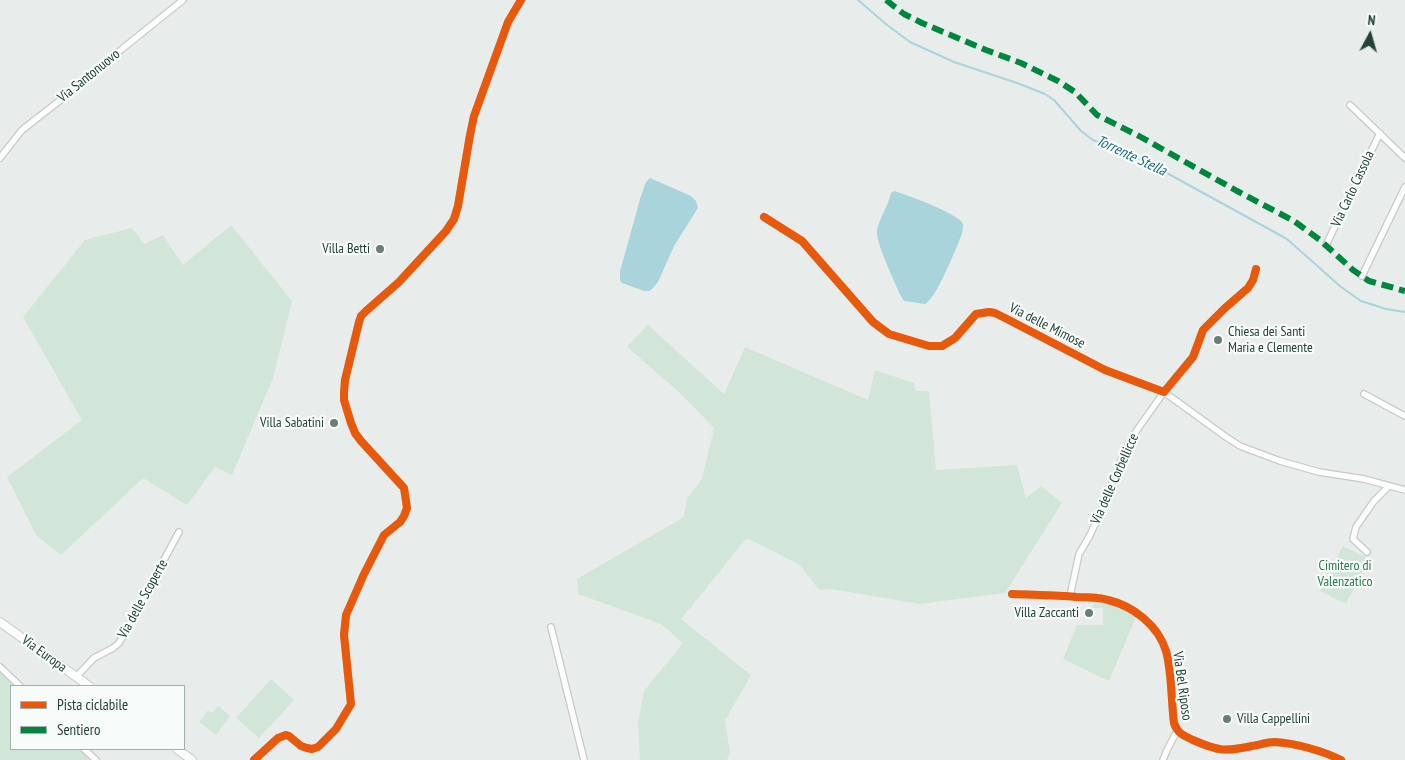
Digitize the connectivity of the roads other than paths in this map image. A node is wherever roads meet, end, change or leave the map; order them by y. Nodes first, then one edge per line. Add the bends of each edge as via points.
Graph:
1 (183, 0) edge
2 (521, 0) edge
3 (1350, 105) dead end
4 (1380, 133) junction
5 (0, 158) edge
6 (1405, 158) edge
7 (1405, 187) edge
8 (764, 217) dead end
9 (1326, 245) dead end
10 (1256, 268) dead end
11 (1362, 276) dead end
12 (1164, 392) junction
13 (1364, 394) dead end
14 (1405, 416) edge
15 (1388, 487) junction
16 (1405, 490) edge
17 (179, 532) dead end
18 (1366, 552) dead end
19 (1012, 594) dead end
20 (1070, 596) junction
21 (0, 622) edge
22 (551, 627) dead end
23 (0, 667) edge
24 (76, 677) junction
25 (19, 685) edge
26 (88, 685) edge
27 (1177, 731) junction
28 (85, 750) edge
29 (178, 750) edge
30 (96, 760) edge
31 (192, 760) edge
32 (254, 760) edge
33 (584, 760) edge
34 (1163, 760) edge
35 (1341, 760) edge

1 - 5 street, Via Santonuovo via 22,130
2 - 32 street via 508,22 474,116 454,219 399,282 361,316 354,337 344,400 355,433 404,488 407,508 400,522 384,535 346,615 344,635 351,704 336,729 318,747 301,746 286,735 278,738
3 - 4 street
4 - 6 street
4 - 9 street, Via Carlo Cassola
7 - 11 street
8 - 12 street, Via delle Mimose via 802,241 874,322 889,334 929,346 942,346 955,338 976,314 995,313 1105,370
10 - 12 street, Via delle Corbellicce via 1248,288 1203,330 1194,357
12 - 15 street via 1240,446 1318,472 1364,479
12 - 20 street, Via delle Corbellicce via 1126,448 1103,507 1079,554
13 - 14 street
15 - 16 street
15 - 18 street via 1356,526 1353,539
17 - 24 street, Via delle Scoperte via 119,642 94,658
19 - 20 street
20 - 27 street, Via Bel Riposo via 1113,601 1133,611 1155,629 1167,655
21 - 24 main road, Via Europa
22 - 33 street
23 - 25 street
24 - 26 main road, Via Europa
27 - 34 street
27 - 35 street, Via Bel Riposo via 1220,750 1274,742 1322,752
28 - 30 street
29 - 31 main road

